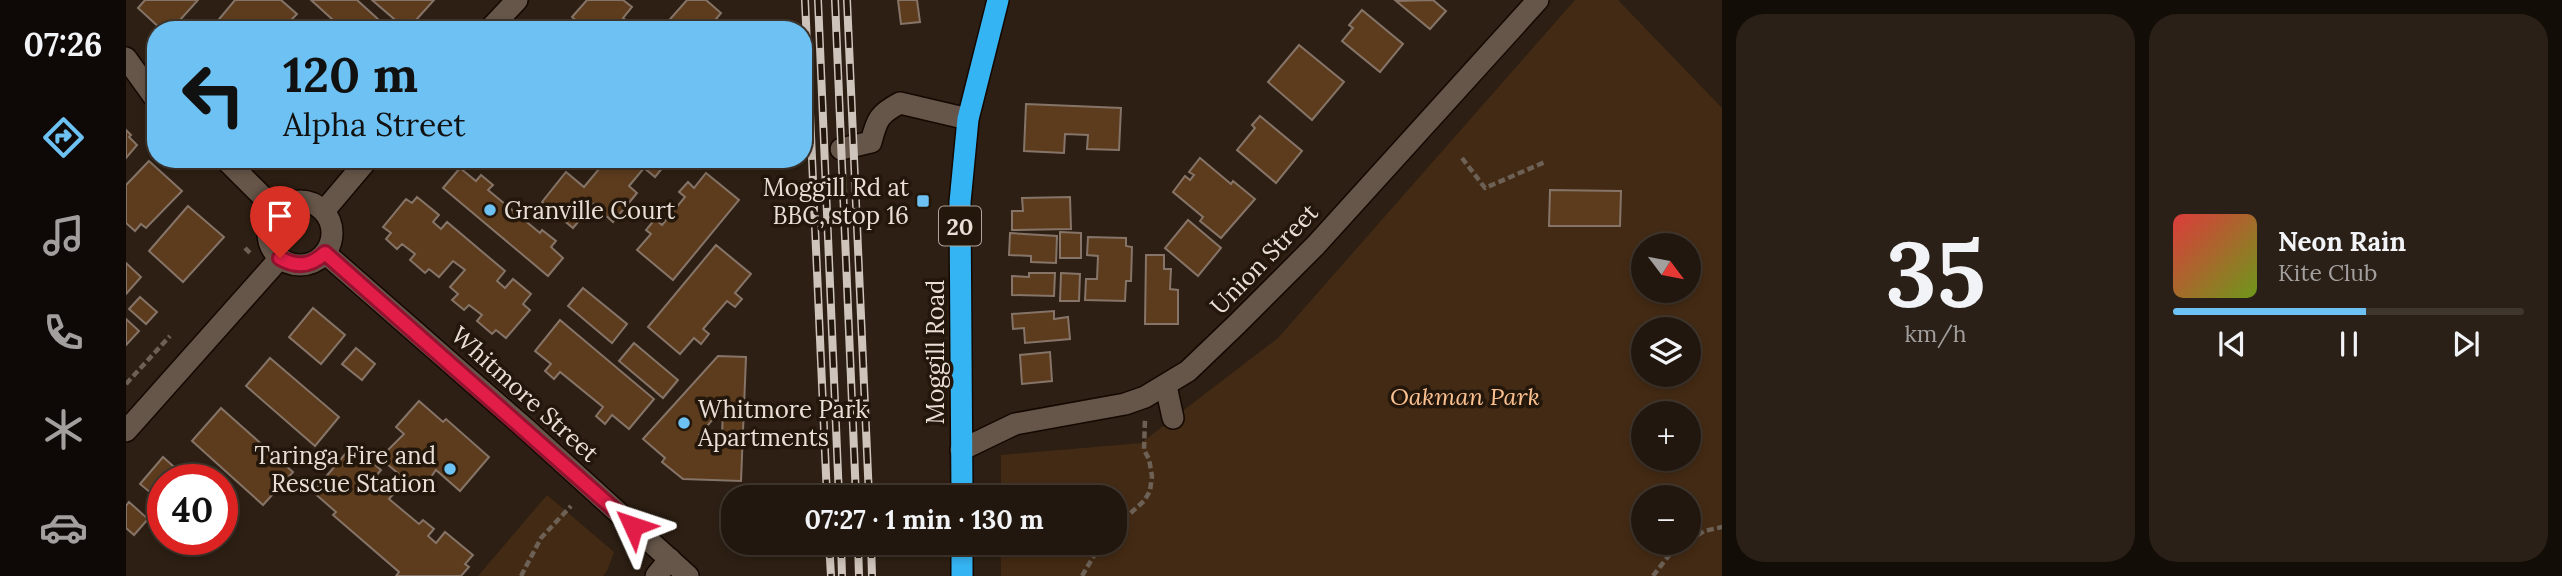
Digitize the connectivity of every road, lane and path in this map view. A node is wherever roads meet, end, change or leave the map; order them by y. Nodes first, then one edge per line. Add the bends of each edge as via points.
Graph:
1 (517, 0) edge
2 (1538, 0) edge
3 (996, 2) edge
4 (497, 21) edge
5 (126, 58) edge
6 (126, 77) edge
7 (147, 87) edge
8 (147, 92) edge
9 (968, 119) junction
10 (841, 149) dead end
11 (1462, 158) dead end
12 (1545, 162) dead end
13 (234, 168) edge
14 (361, 168) edge
15 (277, 211) junction
16 (324, 211) junction
17 (245, 248) dead end
18 (325, 253) junction
19 (251, 254) dead end
20 (280, 258) junction
21 (170, 336) dead end
22 (126, 384) edge
23 (1166, 386) junction
24 (1145, 397) junction
25 (1173, 418) dead end
26 (126, 431) edge
27 (961, 450) junction
28 (961, 485) edge
29 (571, 506) dead end
30 (1127, 516) edge
31 (1722, 527) edge
32 (1701, 533) edge
33 (962, 555) edge
34 (1094, 555) edge
35 (1669, 555) edge
36 (670, 559) junction
37 (521, 576) edge
38 (656, 576) edge
39 (688, 576) edge
40 (962, 576) edge
41 (1082, 576) edge
42 (1653, 576) edge

1 - 4 street
2 - 23 street, Union Street via 1316,245 1188,371
3 - 9 highway, Moggill Road / 20
5 - 7 street
6 - 8 street
9 - 10 street via 900,103 884,111 871,142
9 - 27 highway, Moggill Road / 20 via 960,202
11 - 12 path via 1485,188
13 - 15 street
14 - 16 street
15 - 16 street via 295,201 315,204
15 - 20 street via 269,241
16 - 18 street via 332,227
17 - 19 path
18 - 20 street via 309,264
18 - 36 street, Whitmore Street
20 - 26 street
21 - 22 path
23 - 24 street, Union Street
23 - 25 street
24 - 27 street, Union Street via 1015,424
24 - 30 path via 1144,450 1152,476 1150,491
27 - 28 highway, Moggill Road / 20
29 - 37 path via 541,538
31 - 32 path
33 - 40 highway
34 - 41 path
35 - 42 path
36 - 38 street
36 - 39 street, Whitmore Street

